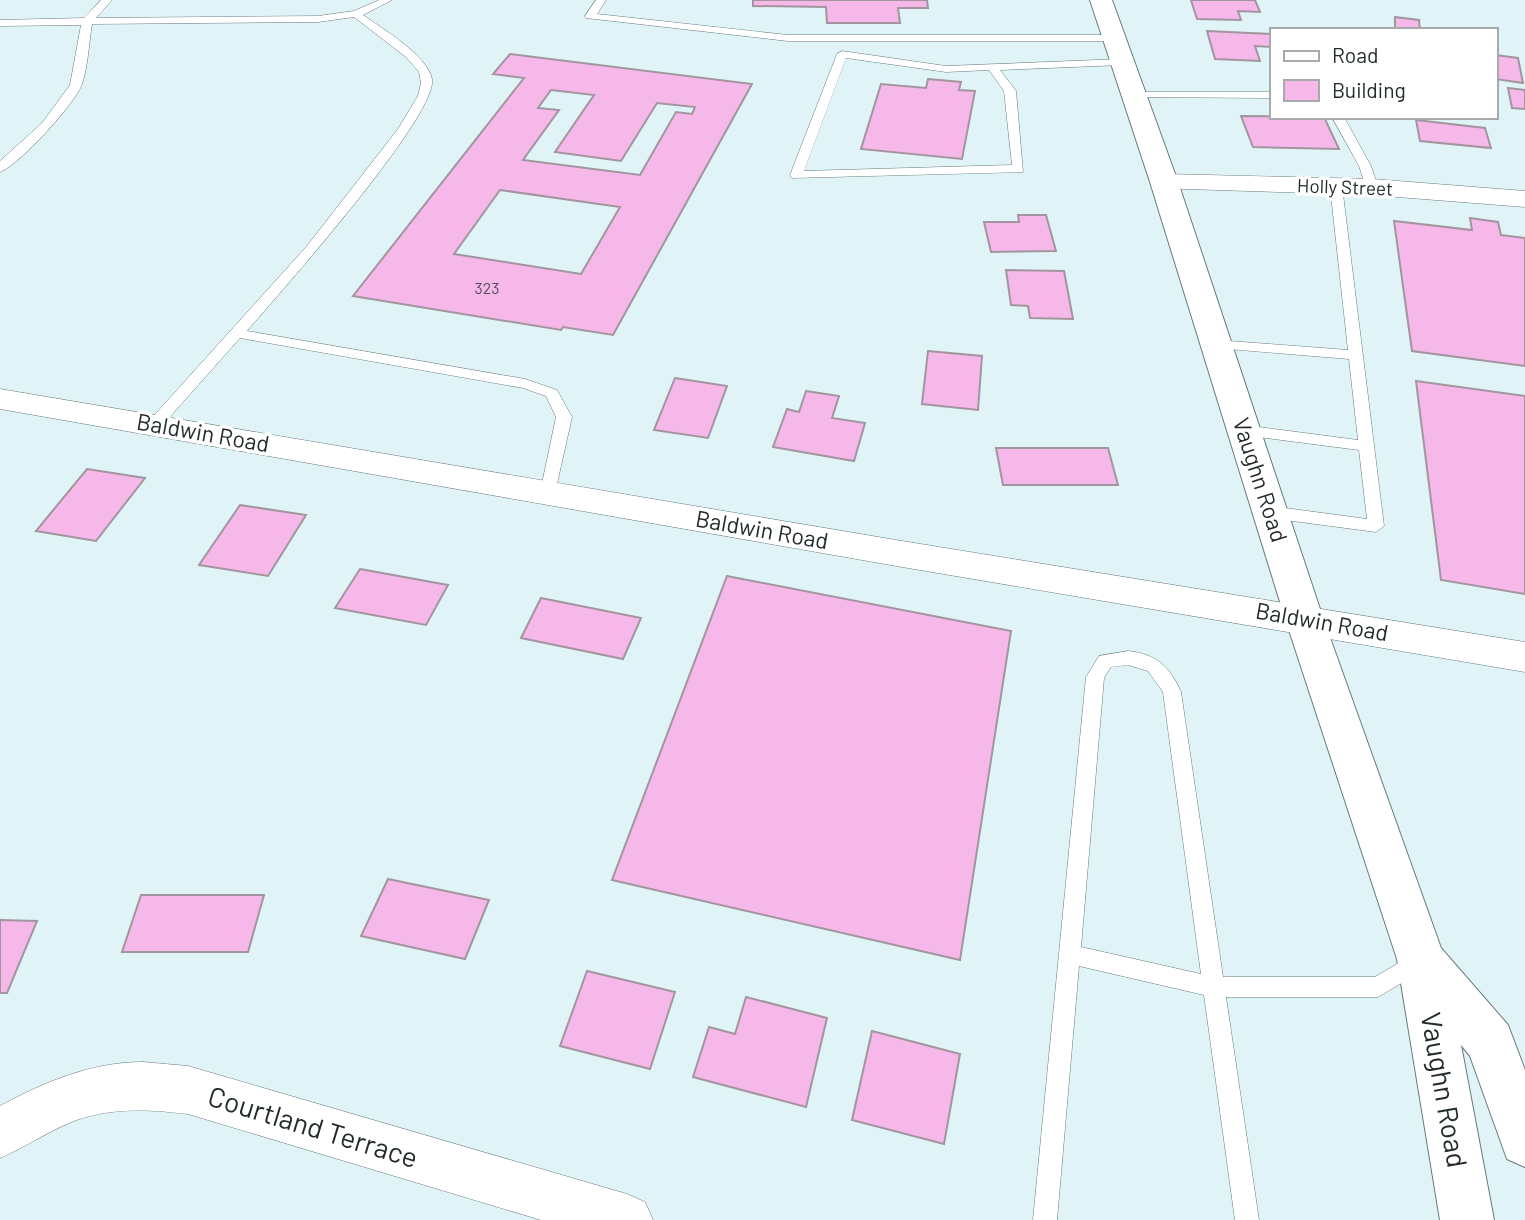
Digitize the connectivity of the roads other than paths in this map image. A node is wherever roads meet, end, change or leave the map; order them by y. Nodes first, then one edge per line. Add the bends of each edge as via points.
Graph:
1 (107, 0) edge
2 (387, 0) edge
3 (601, 0) edge
4 (1101, 0) edge
5 (356, 14) junction
6 (87, 21) junction
7 (0, 23) edge
8 (808, 37) junction
9 (1119, 50) junction
10 (842, 54) junction
11 (992, 67) junction
12 (1134, 95) junction
13 (1270, 95) edge
14 (1339, 119) edge
15 (0, 168) edge
16 (1164, 181) junction
17 (1336, 187) junction
18 (1372, 187) junction
19 (1525, 199) edge
20 (236, 333) junction
21 (1216, 344) junction
22 (1356, 355) junction
23 (0, 399) edge
24 (154, 425) junction
25 (1244, 430) junction
26 (1367, 446) junction
27 (548, 493) junction
28 (1270, 512) junction
29 (1304, 618) junction
30 (1525, 657) edge
31 (1070, 954) junction
32 (1421, 959) junction
33 (1213, 987) junction
34 (0, 1133) edge
35 (1525, 1141) edge
36 (627, 1220) edge
37 (1045, 1220) edge
38 (1247, 1220) edge
39 (1467, 1220) edge

1 - 6 lane
2 - 5 lane
3 - 8 lane via 590,16
4 - 9 street, Vaughn Road
5 - 6 lane via 318,19
5 - 20 lane via 424,71 424,96 312,249
6 - 7 lane
6 - 15 lane via 76,85 46,126
8 - 9 lane
8 - 10 lane
9 - 11 lane
9 - 12 street, Vaughn Road
10 - 11 lane via 926,67
10 - 11 lane via 796,175 1019,169 1010,91
12 - 13 lane
12 - 16 street, Vaughn Road
14 - 18 lane
16 - 17 street, Holly Street
16 - 21 street, Vaughn Road
17 - 18 street, Holly Street
17 - 22 lane
18 - 19 street, Holly Street
20 - 24 lane
20 - 27 lane via 524,384 552,393 564,416
21 - 22 lane
21 - 25 street, Vaughn Road
22 - 26 lane
23 - 24 street, Baldwin Road
24 - 27 street, Baldwin Road
25 - 26 lane
25 - 28 street, Vaughn Road
26 - 28 lane via 1376,526
27 - 29 street, Baldwin Road
28 - 29 street, Vaughn Road
29 - 30 street, Baldwin Road
29 - 32 street, Vaughn Road
31 - 33 lane
31 - 33 lane via 1095,677 1105,662 1138,659 1157,665 1172,692
31 - 37 lane
32 - 33 lane via 1378,987
32 - 35 street, Vaughn Road via 1490,1042
32 - 39 street, Vaughn Road
33 - 38 lane
34 - 36 street, Courtland Terrace via 44,1108 87,1093 129,1086 188,1090

